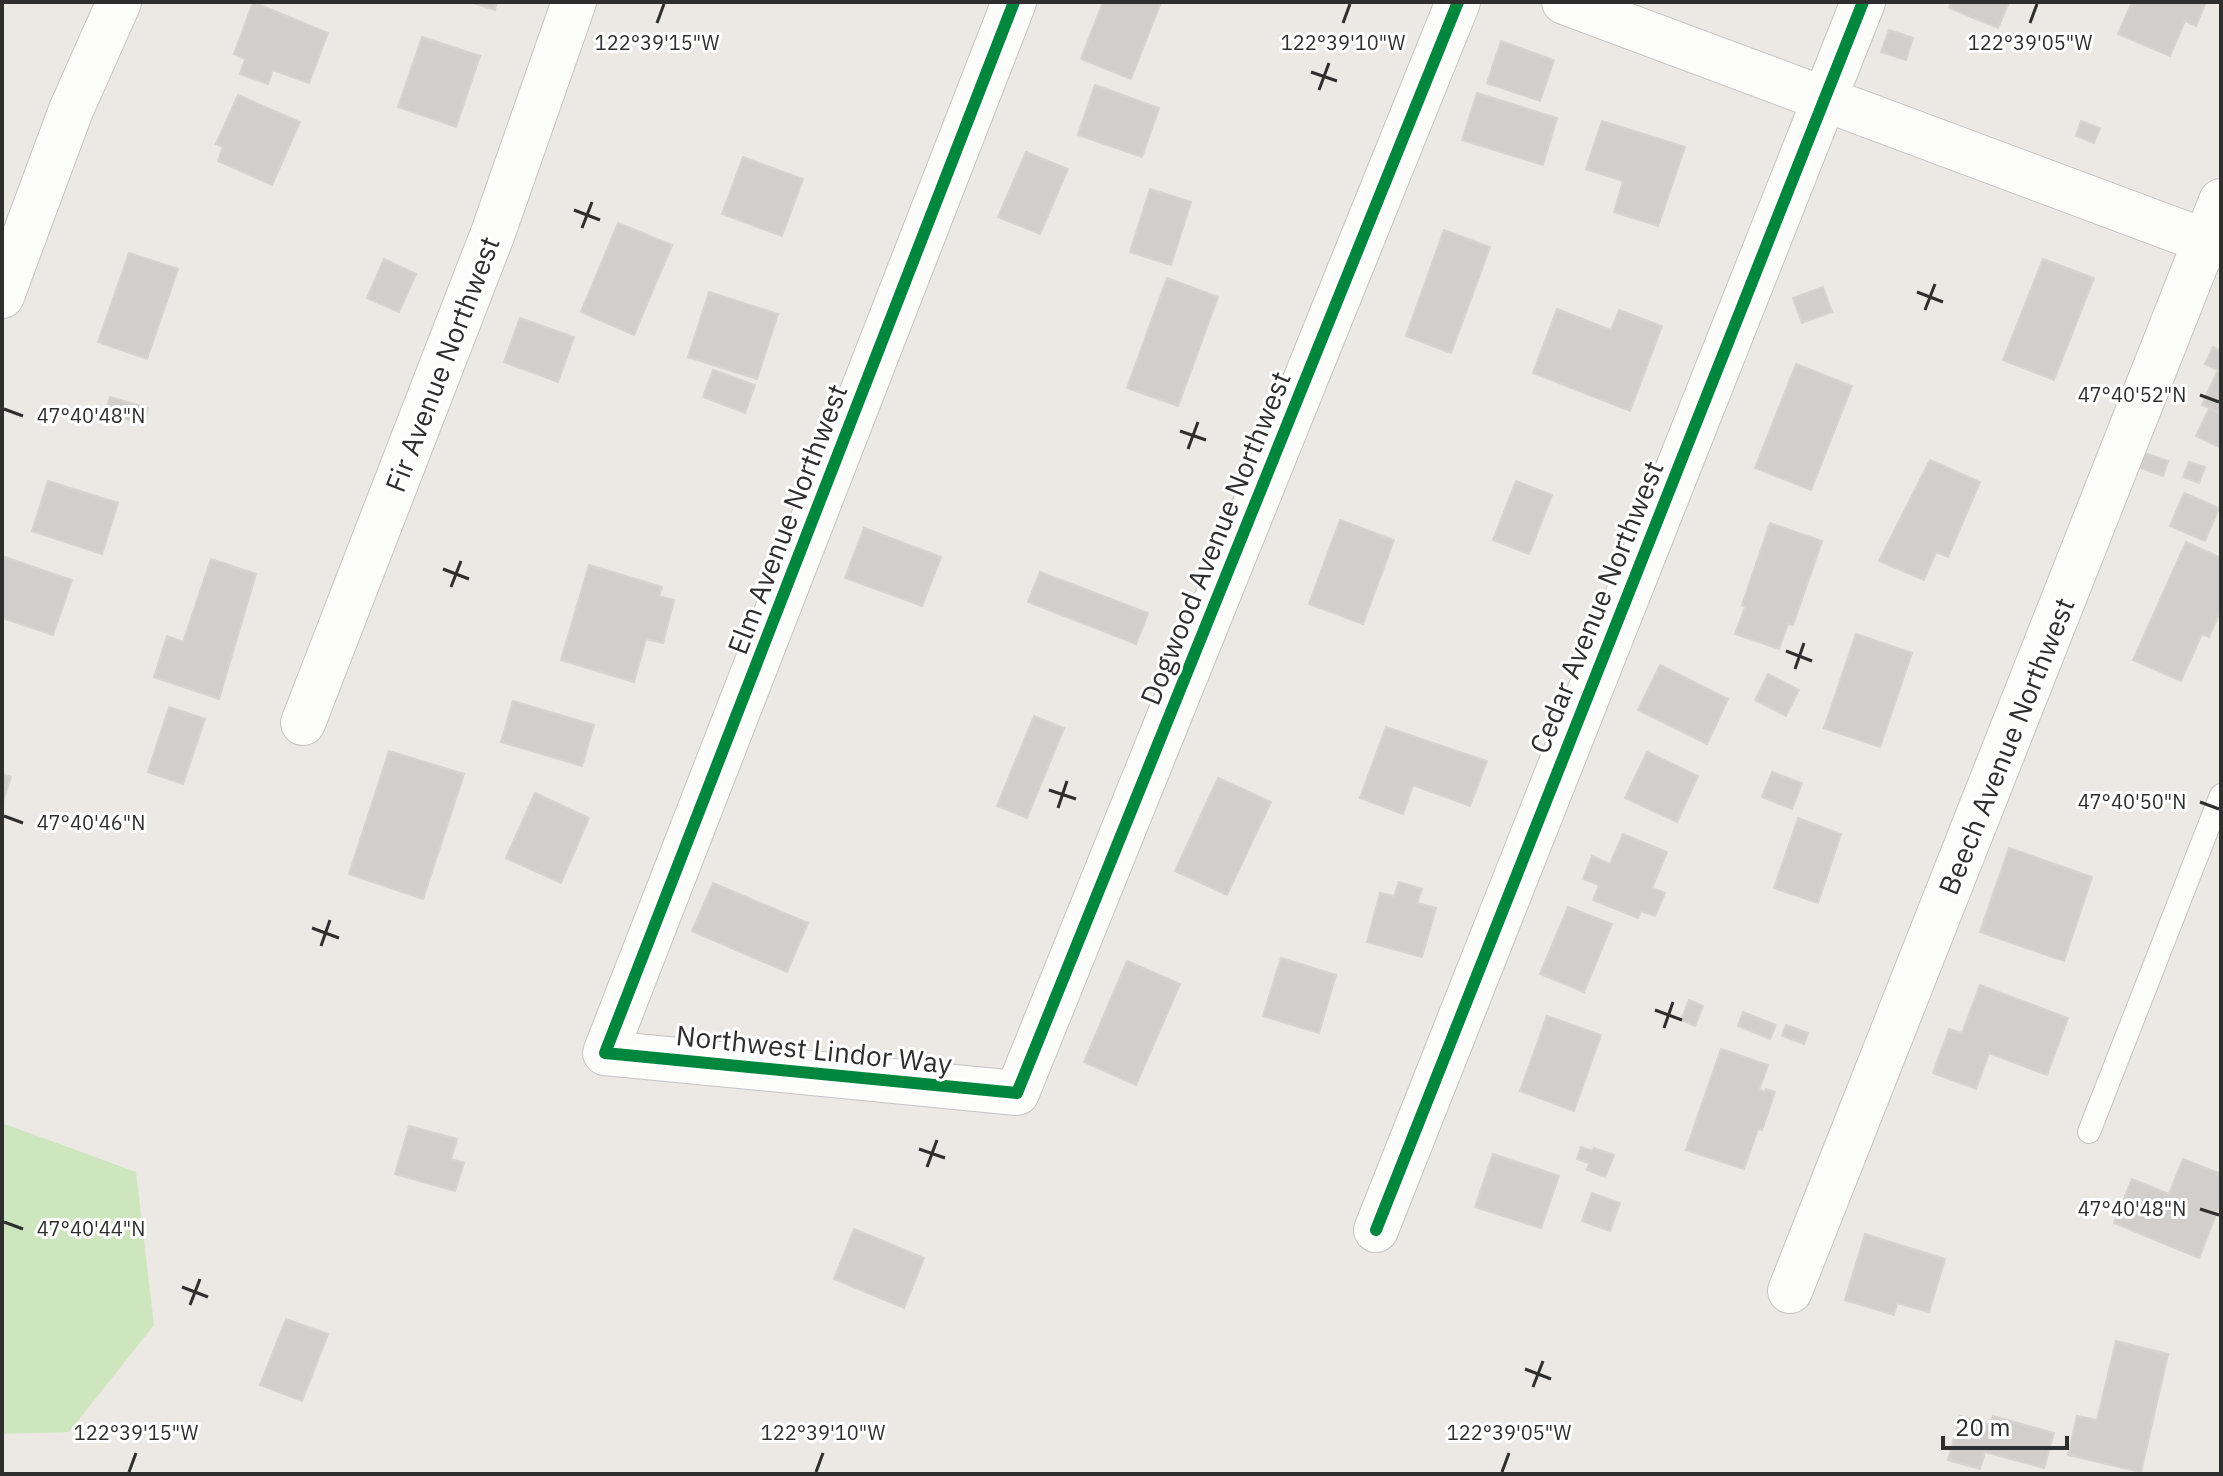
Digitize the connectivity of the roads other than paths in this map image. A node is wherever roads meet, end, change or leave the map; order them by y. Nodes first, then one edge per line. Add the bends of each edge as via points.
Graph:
1 (119, 2) edge
2 (574, 2) edge
3 (1014, 2) edge
4 (1458, 2) edge
5 (1564, 2) edge
6 (1863, 2) edge
7 (1823, 97) junction
8 (2221, 201) edge
9 (2213, 244) edge
10 (2, 296) edge
11 (303, 723) dead end
12 (2221, 795) edge
13 (605, 1053) joint
14 (1017, 1093) joint
15 (2089, 1132) dead end
16 (1376, 1230) dead end
17 (1790, 1291) dead end

1 - 10 street via 71,110
2 - 11 street, Fir Avenue Northwest via 487,248
3 - 13 street, Elm Avenue Northwest
4 - 14 street, Dogwood Avenue Northwest
5 - 7 street
6 - 7 street, Cedar Avenue Northwest
7 - 9 street
7 - 16 street, Cedar Avenue Northwest
8 - 9 street, Beech Avenue Northwest
9 - 17 street, Beech Avenue Northwest
12 - 15 lane
13 - 14 street, Northwest Lindor Way

